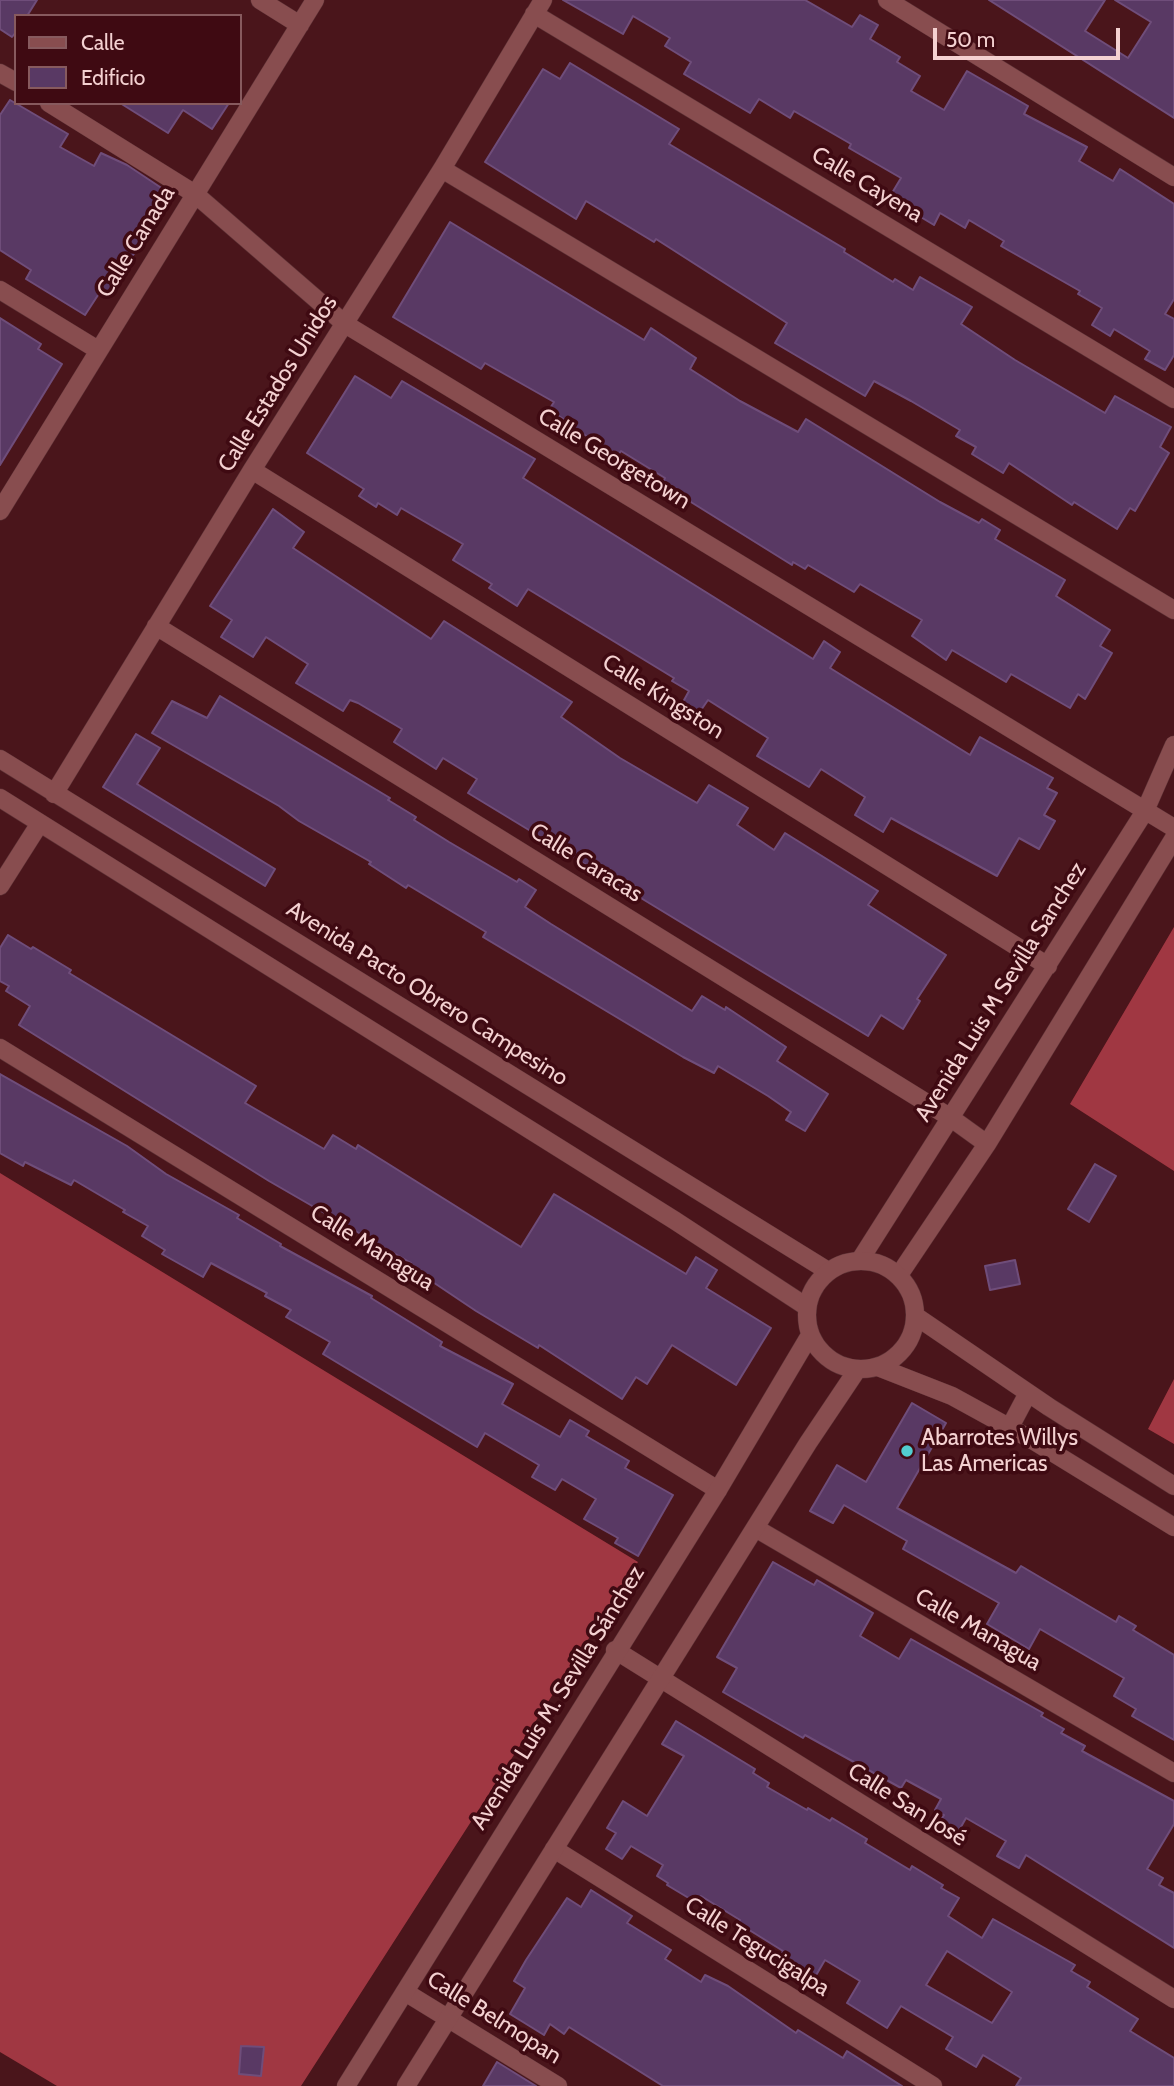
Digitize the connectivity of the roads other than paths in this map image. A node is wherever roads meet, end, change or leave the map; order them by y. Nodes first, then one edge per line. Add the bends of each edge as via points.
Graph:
1 (260, 0) edge
2 (315, 0) edge
3 (887, 0) edge
4 (539, 7) edge
5 (300, 25) junction
6 (52, 105) edge
7 (442, 169) junction
8 (1174, 177) edge
9 (195, 194) junction
10 (0, 290) edge
11 (345, 324) junction
12 (98, 350) junction
13 (1174, 398) edge
14 (252, 470) junction
15 (0, 511) edge
16 (1174, 610) edge
17 (156, 626) junction
18 (1174, 745) edge
19 (0, 760) edge
20 (54, 794) junction
21 (0, 799) edge
22 (1144, 811) junction
23 (40, 823) junction
24 (1174, 828) edge
25 (1174, 838) edge
26 (0, 886) edge
27 (1048, 966) junction
28 (0, 1048) edge
29 (951, 1118) junction
30 (987, 1144) junction
31 (860, 1260) junction
32 (828, 1271) junction
33 (899, 1275) junction
34 (807, 1307) junction
35 (917, 1317) junction
36 (810, 1335) junction
37 (878, 1367) junction
38 (858, 1370) junction
39 (1028, 1393) junction
40 (1010, 1427) junction
41 (1174, 1486) edge
42 (718, 1490) junction
43 (1174, 1527) edge
44 (757, 1529) junction
45 (615, 1650) junction
46 (660, 1679) junction
47 (1174, 1773) edge
48 (554, 1849) junction
49 (405, 1992) junction
50 (1174, 1999) edge
51 (448, 2019) junction
52 (346, 2086) edge
53 (406, 2086) edge
54 (558, 2086) edge
55 (933, 2086) edge

1 - 5 street
2 - 5 street, Calle Canada
3 - 8 street
4 - 7 street, Calle Estados Unidos
4 - 13 street, Calle Cayena
5 - 9 street, Calle Canada
6 - 9 street, Calle Georgetown
7 - 11 street, Calle Estados Unidos
7 - 16 street
9 - 11 street, Calle Georgetown
9 - 12 street, Calle Canada
10 - 12 street
11 - 14 street, Calle Estados Unidos
11 - 22 street, Calle Georgetown
12 - 15 street, Calle Canada
14 - 17 street, Calle Estados Unidos
14 - 27 street, Calle Kingston
17 - 20 street, Calle Estados Unidos
17 - 29 street, Calle Caracas
18 - 22 street, Avenida Luis M Sevilla Sanchez
19 - 20 street, Avenida Pacto Obrero Campesino
20 - 32 street, Avenida Pacto Obrero Campesino
21 - 23 street
22 - 24 street, Calle Georgetown
22 - 27 street, Avenida Luis M Sevilla Sanchez
23 - 26 street
23 - 34 street
25 - 30 street
27 - 29 street, Avenida Luis M Sevilla Sanchez
28 - 42 street, Calle Managua
29 - 30 street, Calle Caracas
29 - 31 street, Avenida Luis M Sevilla Sanchez
30 - 33 street
31 - 32 street
31 - 33 street via 881,1263
32 - 34 street via 814,1287
33 - 35 street via 913,1294
34 - 36 street
35 - 37 street via 911,1339 897,1357
35 - 39 street
36 - 38 street via 821,1352 837,1364
36 - 42 street, Avenida Luis M. Sevilla Sánchez
37 - 38 street
37 - 40 street via 952,1396
38 - 44 street
39 - 40 street
39 - 41 street
40 - 43 street
42 - 45 street, Avenida Luis M. Sevilla Sánchez
44 - 46 street
44 - 47 street, Calle Managua
45 - 46 street, Calle San José
45 - 49 street, Avenida Luis M. Sevilla Sánchez
46 - 48 street
46 - 50 street, Calle San José
48 - 51 street
48 - 55 street, Calle Tegucigalpa
49 - 51 street, Calle Belmopan
49 - 52 street, Avenida Luis M. Sevilla Sánchez
51 - 53 street
51 - 54 street, Calle Belmopan

